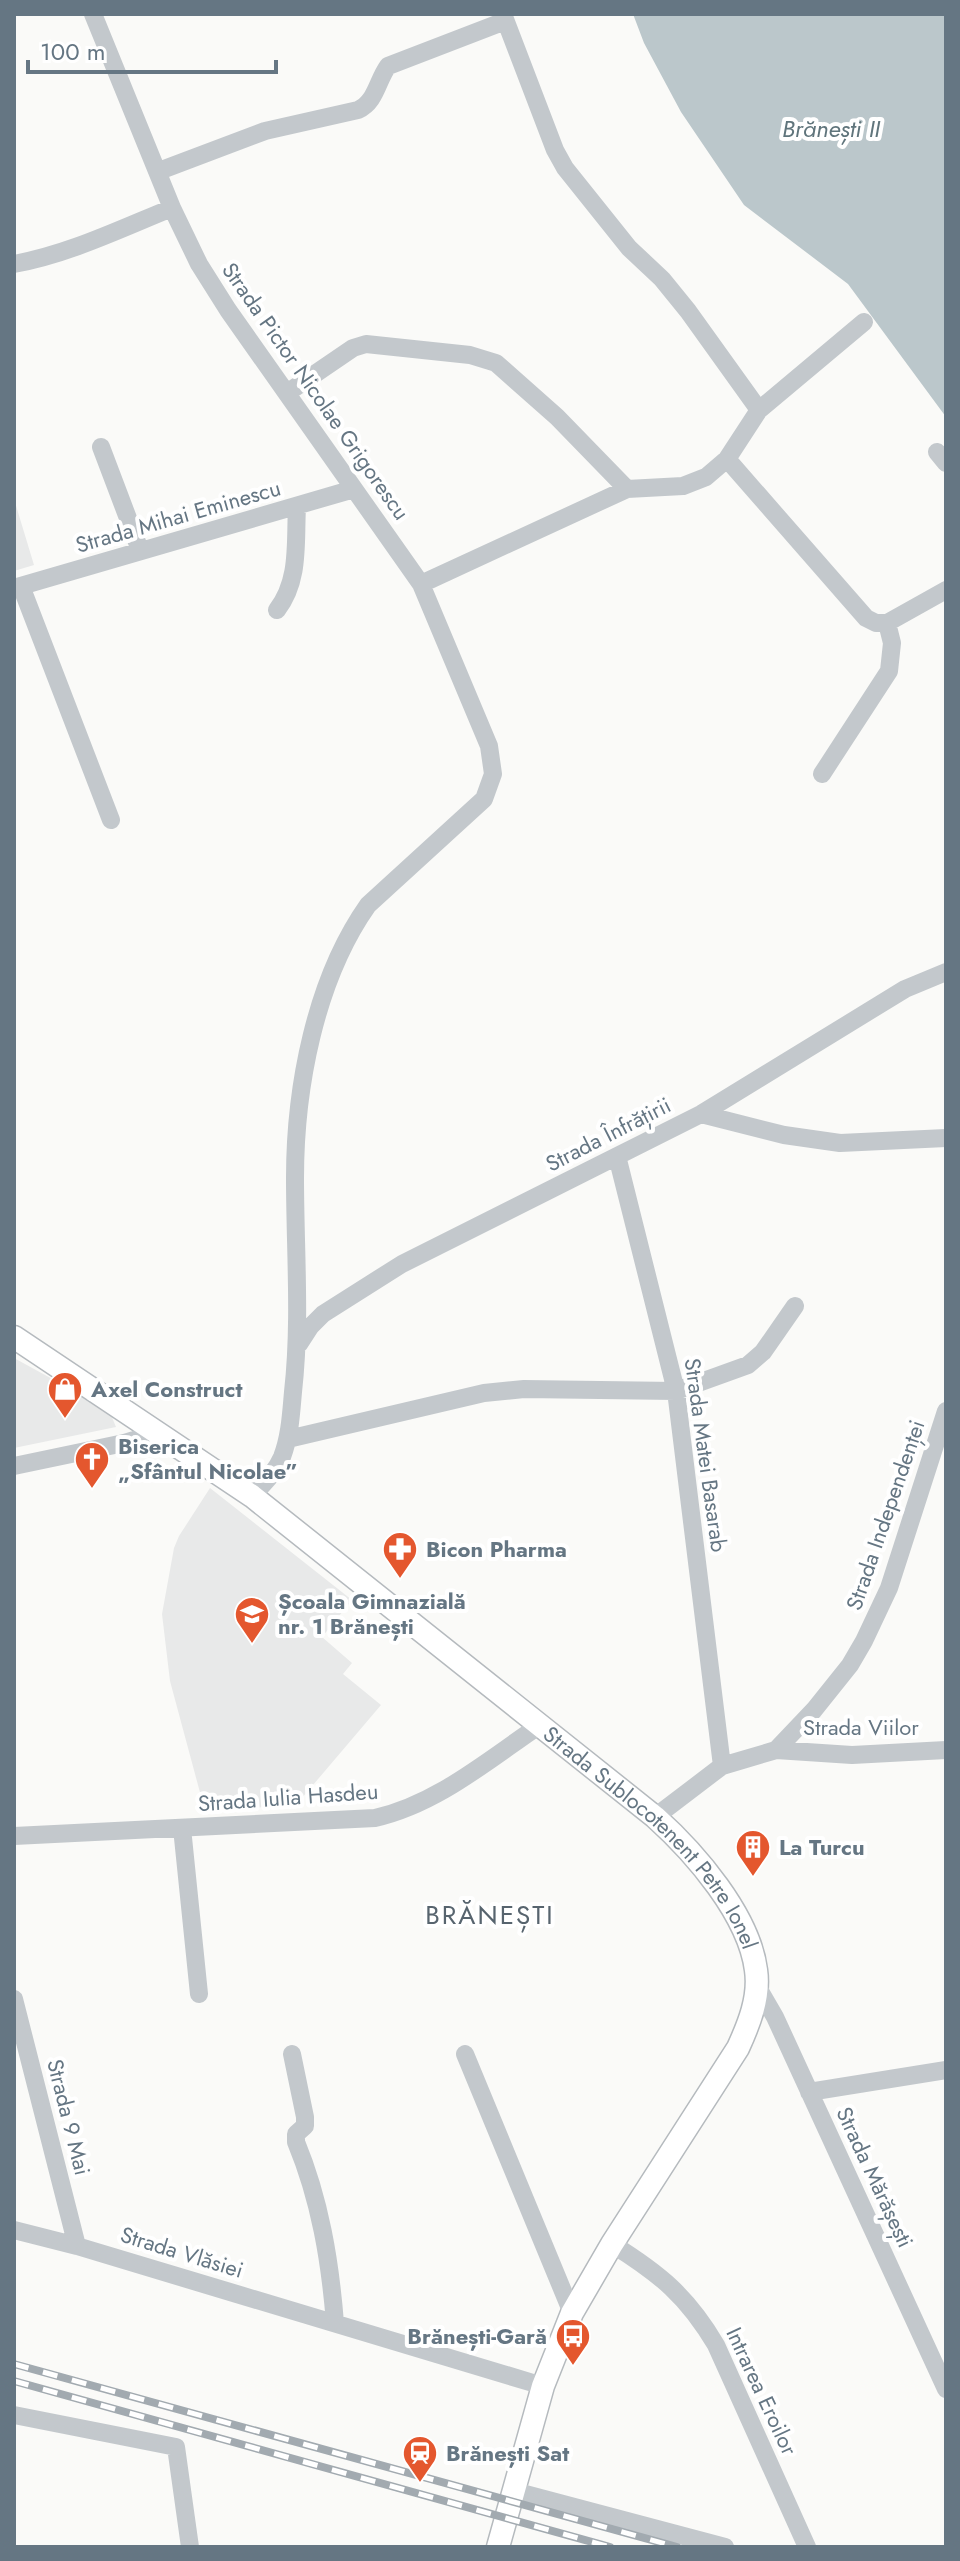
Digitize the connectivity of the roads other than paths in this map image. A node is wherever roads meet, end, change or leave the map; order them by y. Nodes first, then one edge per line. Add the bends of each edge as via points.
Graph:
1 (93, 14) edge
2 (504, 17) edge
3 (159, 171) junction
4 (172, 208) junction
5 (14, 264) edge
6 (864, 322) dead end
7 (287, 393) junction
8 (759, 410) junction
9 (101, 447) dead end
10 (727, 459) junction
11 (354, 489) junction
12 (627, 489) junction
13 (297, 507) junction
14 (140, 550) junction
15 (421, 584) junction
16 (18, 587) edge
17 (946, 590) edge
18 (277, 610) dead end
19 (887, 623) junction
20 (822, 774) dead end
21 (111, 820) dead end
22 (946, 972) edge
23 (701, 1114) junction
24 (946, 1138) edge
25 (617, 1156) junction
26 (795, 1306) dead end
27 (14, 1337) edge
28 (299, 1344) junction
29 (676, 1391) junction
30 (946, 1411) edge
31 (153, 1428) junction
32 (288, 1439) junction
33 (14, 1466) edge
34 (252, 1496) junction
35 (540, 1725) junction
36 (776, 1750) junction
37 (946, 1750) edge
38 (722, 1766) junction
39 (655, 1817) junction
40 (182, 1828) junction
41 (14, 1836) edge
42 (757, 1986) junction
43 (199, 1994) dead end
44 (14, 1999) edge
45 (292, 2054) dead end
46 (465, 2054) dead end
47 (946, 2070) edge
48 (809, 2092) junction
49 (14, 2230) edge
50 (612, 2244) junction
51 (77, 2246) junction
52 (572, 2313) junction
53 (335, 2323) junction
54 (543, 2386) junction
55 (946, 2389) edge
56 (14, 2415) edge
57 (514, 2491) junction
58 (190, 2547) edge
59 (498, 2547) edge
60 (725, 2547) edge
61 (807, 2547) edge

1 - 3 street, Strada Pictor Nicolae Grigorescu
2 - 3 street via 388,66 366,107 265,131
2 - 8 street via 565,168 629,248 662,279
3 - 4 street, Strada Pictor Nicolae Grigorescu
4 - 5 street via 52,256
4 - 7 street, Strada Pictor Nicolae Grigorescu via 199,264
6 - 8 street
7 - 11 street, Strada Pictor Nicolae Grigorescu
7 - 12 street via 366,344 482,357 509,373
8 - 10 street
9 - 14 street
10 - 12 street via 706,477 683,486
10 - 19 street via 866,618
11 - 13 street, Strada Mihai Eminescu
11 - 15 street, Strada Pictor Nicolae Grigorescu
12 - 15 street
13 - 14 street, Strada Mihai Eminescu
13 - 18 street via 294,579
14 - 16 street, Strada Mihai Eminescu
15 - 28 street, Strada Pictor Nicolae Grigorescu via 489,746 493,774 484,799 368,905 338,955 324,992 302,1091 295,1176
16 - 21 street
17 - 19 street
19 - 20 street via 892,643 889,671
22 - 23 street, Strada Înfrățirii via 905,989
23 - 24 street via 840,1143
23 - 25 street, Strada Înfrățirii
25 - 28 street, Strada Înfrățirii via 402,1264 323,1314
25 - 29 street, Strada Matei Basarab
26 - 29 street via 748,1365
27 - 31 main road, Strada Sublocotenent Petre Ionel
28 - 32 street
29 - 32 street via 484,1393
29 - 38 street, Strada Matei Basarab
30 - 36 street, Strada Independenței via 877,1616 850,1665
31 - 33 street via 124,1443
31 - 34 main road, Strada Sublocotenent Petre Ionel
32 - 34 street via 273,1473
34 - 35 main road, Strada Sublocotenent Petre Ionel
35 - 39 main road, Strada Sublocotenent Petre Ionel
35 - 40 street, Strada Iulia Hasdeu via 433,1797 397,1813
36 - 37 street, Strada Viilor via 852,1755
36 - 38 street, Strada Independenței
38 - 39 street, Strada Independenței
39 - 42 main road, Strada Sublocotenent Petre Ionel via 698,1861 737,1918 752,1954
40 - 41 street, Strada Iulia Hasdeu
40 - 43 street
42 - 48 street, Strada Mărășești
42 - 50 main road, Strada Sublocotenent Petre Ionel via 738,2048
44 - 51 street, Strada 9 Mai
45 - 53 street via 305,2117 296,2142 321,2217
46 - 52 street
47 - 48 street
48 - 55 street, Strada Mărășești
49 - 51 street, Strada Vlăsiei
50 - 52 main road, Strada Sublocotenent Petre Ionel
50 - 61 street, Intrarea Eroilor via 653,2270 702,2322
51 - 53 street, Strada Vlăsiei
52 - 54 main road, Strada Sublocotenent Petre Ionel
53 - 54 street, Strada Vlăsiei
54 - 57 main road, Strada Sublocotenent Petre Ionel
56 - 58 street via 176,2447
57 - 59 main road, Strada Sublocotenent Petre Ionel
57 - 60 street

